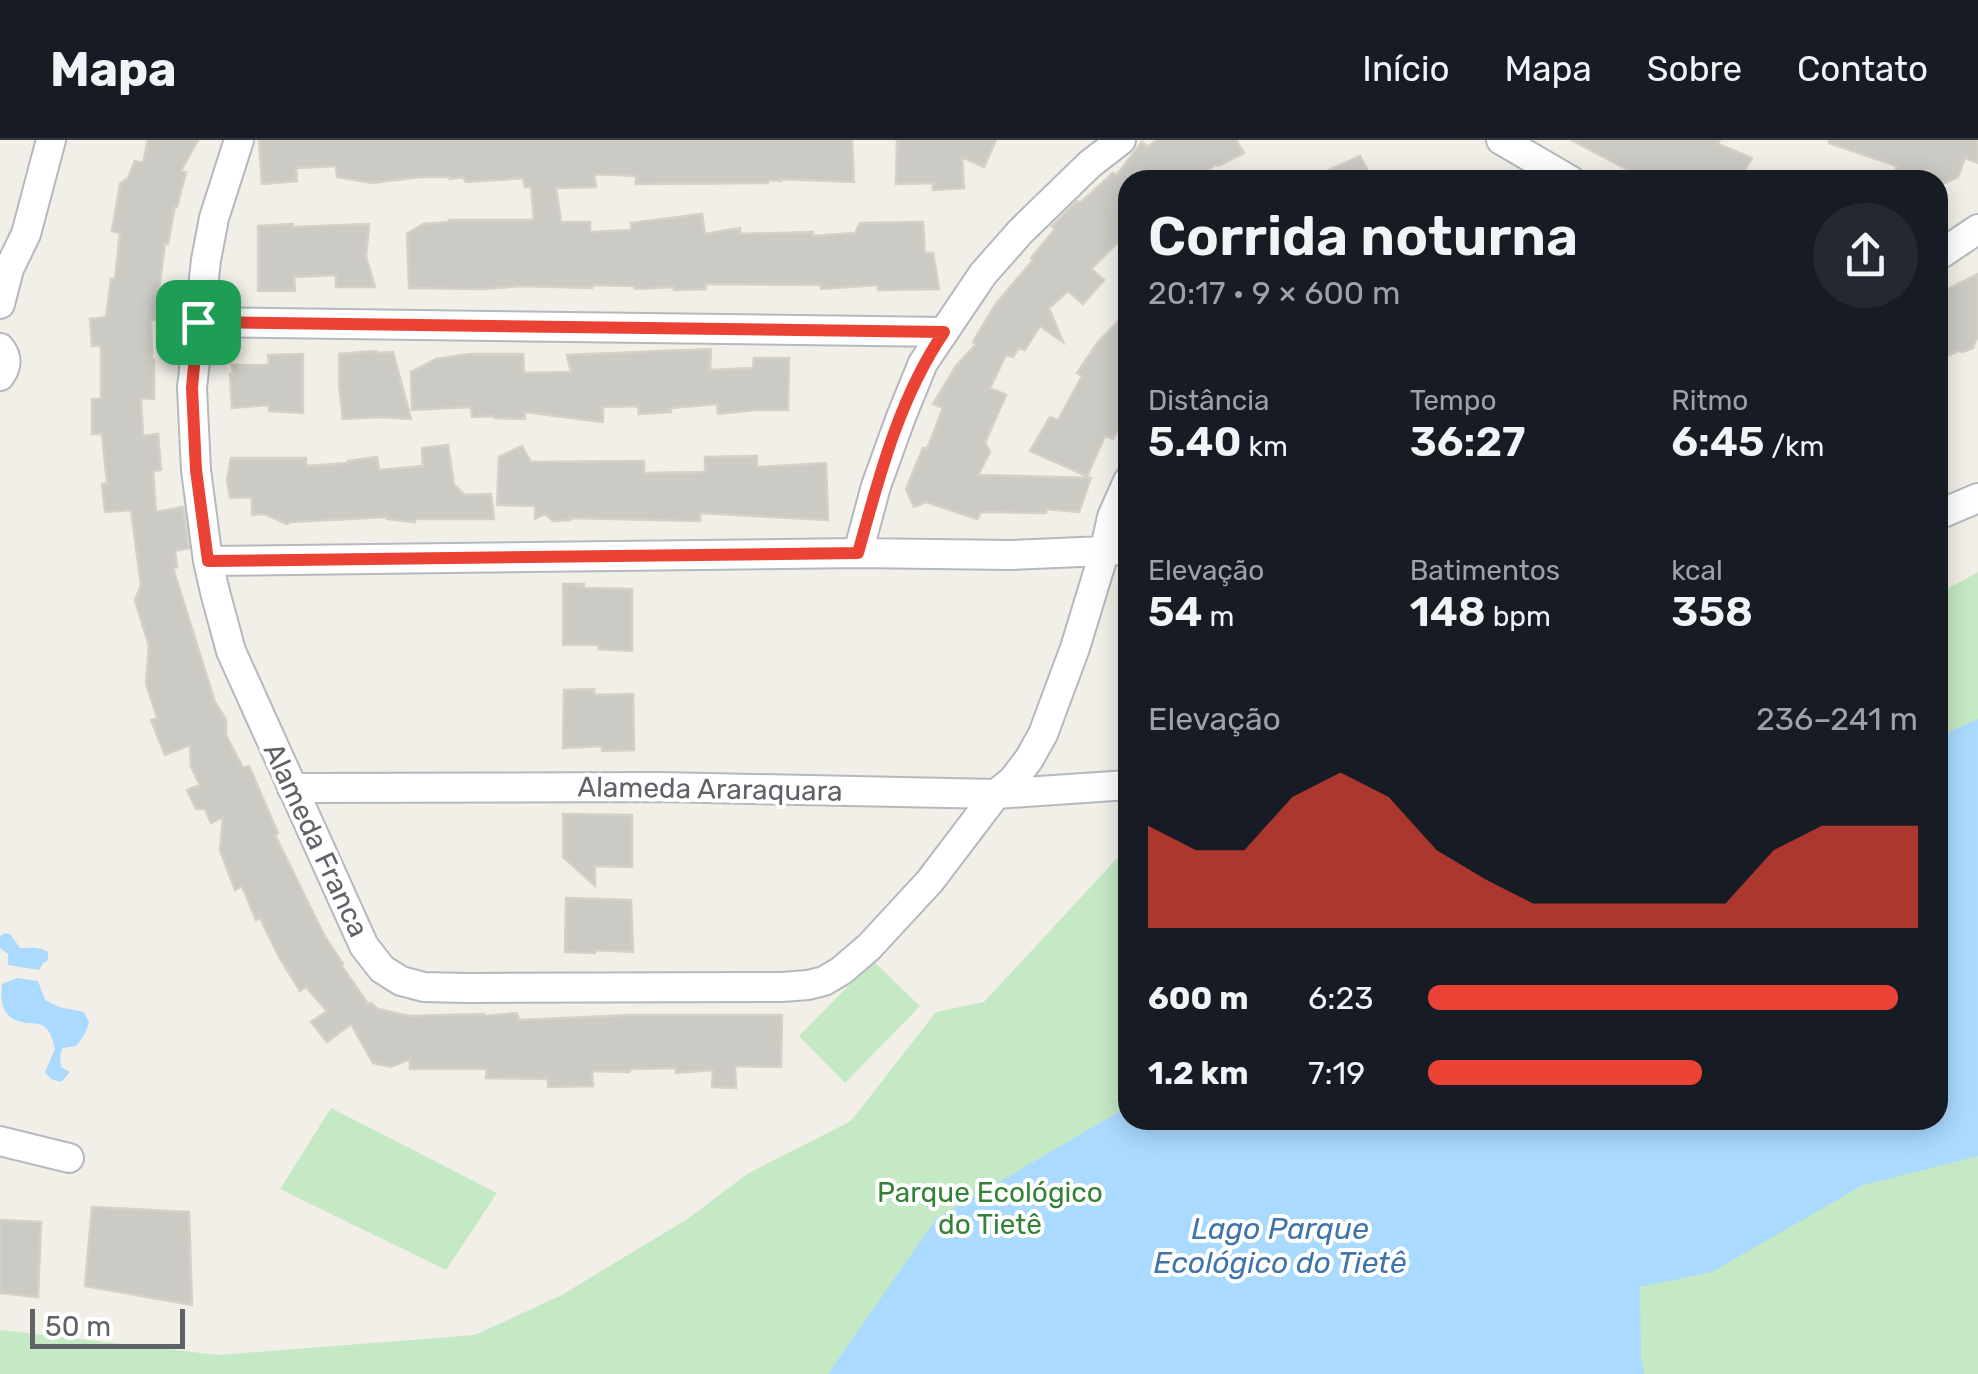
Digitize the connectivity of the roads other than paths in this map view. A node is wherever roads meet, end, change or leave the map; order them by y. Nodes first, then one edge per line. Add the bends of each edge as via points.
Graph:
1 (50, 140) edge
2 (239, 140) edge
3 (1121, 140) edge
4 (1501, 140) edge
5 (1092, 152) edge
6 (1542, 170) edge
7 (1978, 229) edge
8 (1948, 249) edge
9 (4, 260) edge
10 (0, 304) edge
11 (198, 322) junction
12 (944, 332) junction
13 (0, 348) edge
14 (0, 376) edge
15 (1978, 498) edge
16 (1118, 504) edge
17 (1948, 511) edge
18 (1116, 552) edge
19 (858, 553) junction
20 (208, 561) junction
21 (1118, 786) edge
22 (292, 788) junction
23 (996, 794) junction
24 (0, 1140) edge
25 (69, 1158) dead end

1 - 9 street via 26,234
2 - 11 street, Alameda Franca via 214,218
3 - 5 street
4 - 6 street
5 - 12 street via 983,274
7 - 8 street
9 - 10 street
11 - 12 street
11 - 20 street, Alameda Franca via 192,388
12 - 19 street via 900,417
13 - 14 street via 6,365
15 - 17 street
16 - 18 street, Alameda Franca via 1112,517
18 - 19 street
18 - 23 street, Alameda Franca via 1043,734
19 - 20 street
20 - 22 street, Alameda Franca via 231,651
21 - 23 street, Alameda Araraquara
22 - 23 street, Alameda Araraquara via 660,786
22 - 23 street, Alameda Franca via 364,946 382,968 424,987 467,988 782,987 824,981 842,972 930,881
24 - 25 street

